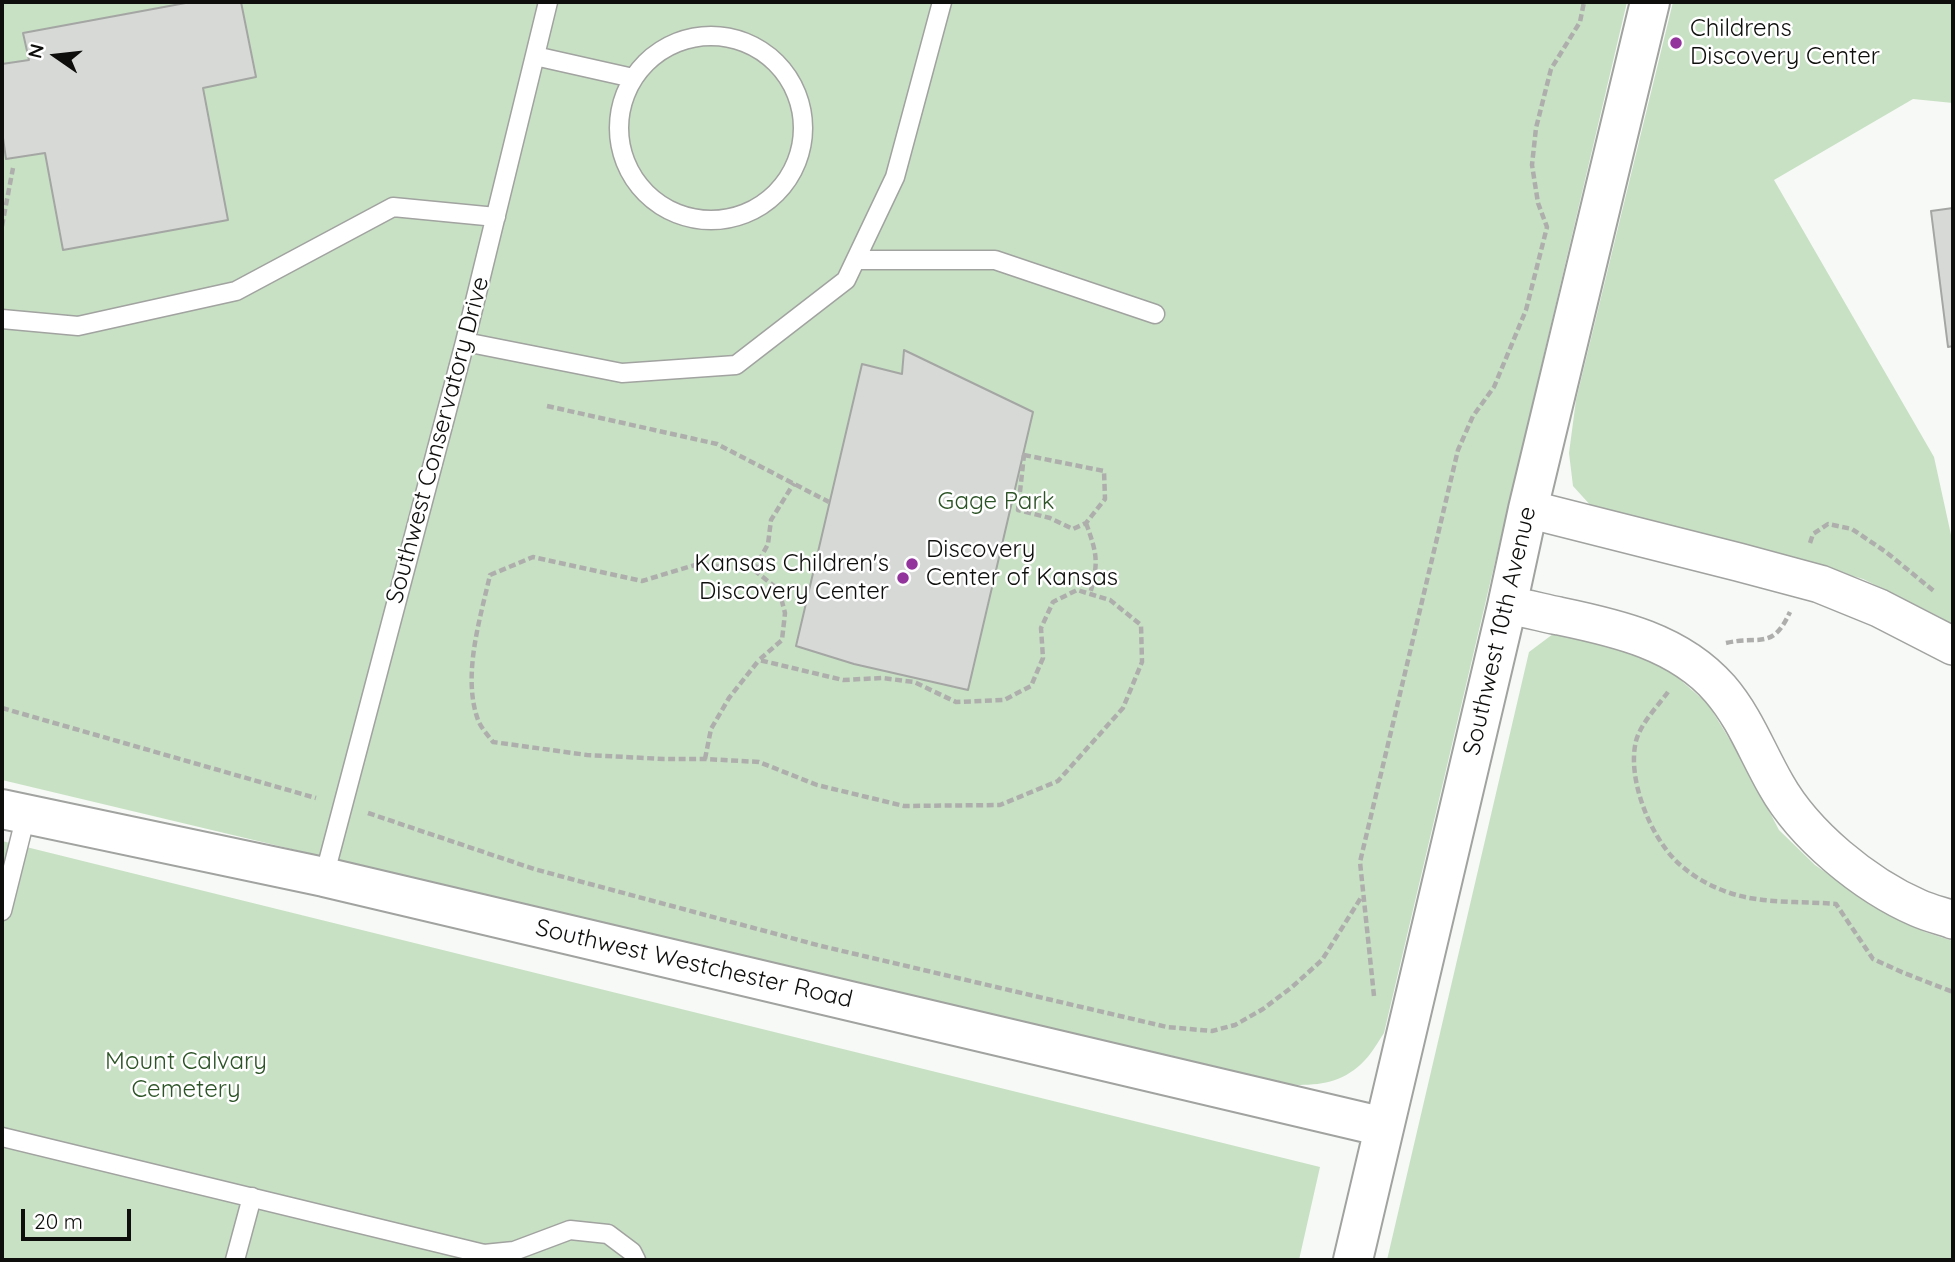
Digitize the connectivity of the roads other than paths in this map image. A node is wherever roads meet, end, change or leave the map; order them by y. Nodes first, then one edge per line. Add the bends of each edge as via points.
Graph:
1 (548, 2) edge
2 (943, 2) edge
3 (1650, 2) edge
4 (535, 56) junction
5 (633, 78) junction
6 (496, 217) junction
7 (856, 260) junction
8 (1155, 314) dead end
9 (2, 319) edge
10 (465, 342) junction
11 (1528, 509) junction
12 (1507, 606) junction
13 (1953, 646) edge
14 (14, 812) edge
15 (324, 877) junction
16 (2, 911) edge
17 (1953, 920) edge
18 (1384, 1127) junction
19 (2, 1137) edge
20 (252, 1197) junction
21 (490, 1257) edge
22 (234, 1260) edge
23 (636, 1260) edge
24 (1353, 1260) edge

1 - 4 lane, Southwest Conservatory Drive
2 - 7 lane via 895,177
3 - 11 street, Southwest 10th Avenue
4 - 5 lane
4 - 6 lane, Southwest Conservatory Drive
5 - 5 lane via 652,56 677,41 705,34 734,37 760,48 783,67 797,92 804,120 802,149 789,179 768,202 739,218 707,221 666,209 648,197 629,171 619,140 621,108
6 - 9 lane via 393,207 236,291 78,326
6 - 10 lane, Southwest Conservatory Drive
7 - 8 lane via 995,260
7 - 10 lane via 846,280 736,365 622,373
10 - 15 lane, Southwest Conservatory Drive
11 - 12 street, Southwest 10th Avenue
11 - 13 street via 1820,584
12 - 17 street via 1606,625 1653,641 1695,665 1744,720 1777,787 1834,855 1890,894
12 - 18 street, Southwest 10th Avenue
14 - 15 street, Southwest Westchester Road
14 - 16 lane
15 - 18 street, Southwest Westchester Road
18 - 24 street, Southwest 10th Avenue
19 - 20 lane
20 - 21 lane
20 - 22 lane
21 - 23 lane via 570,1230 608,1234

